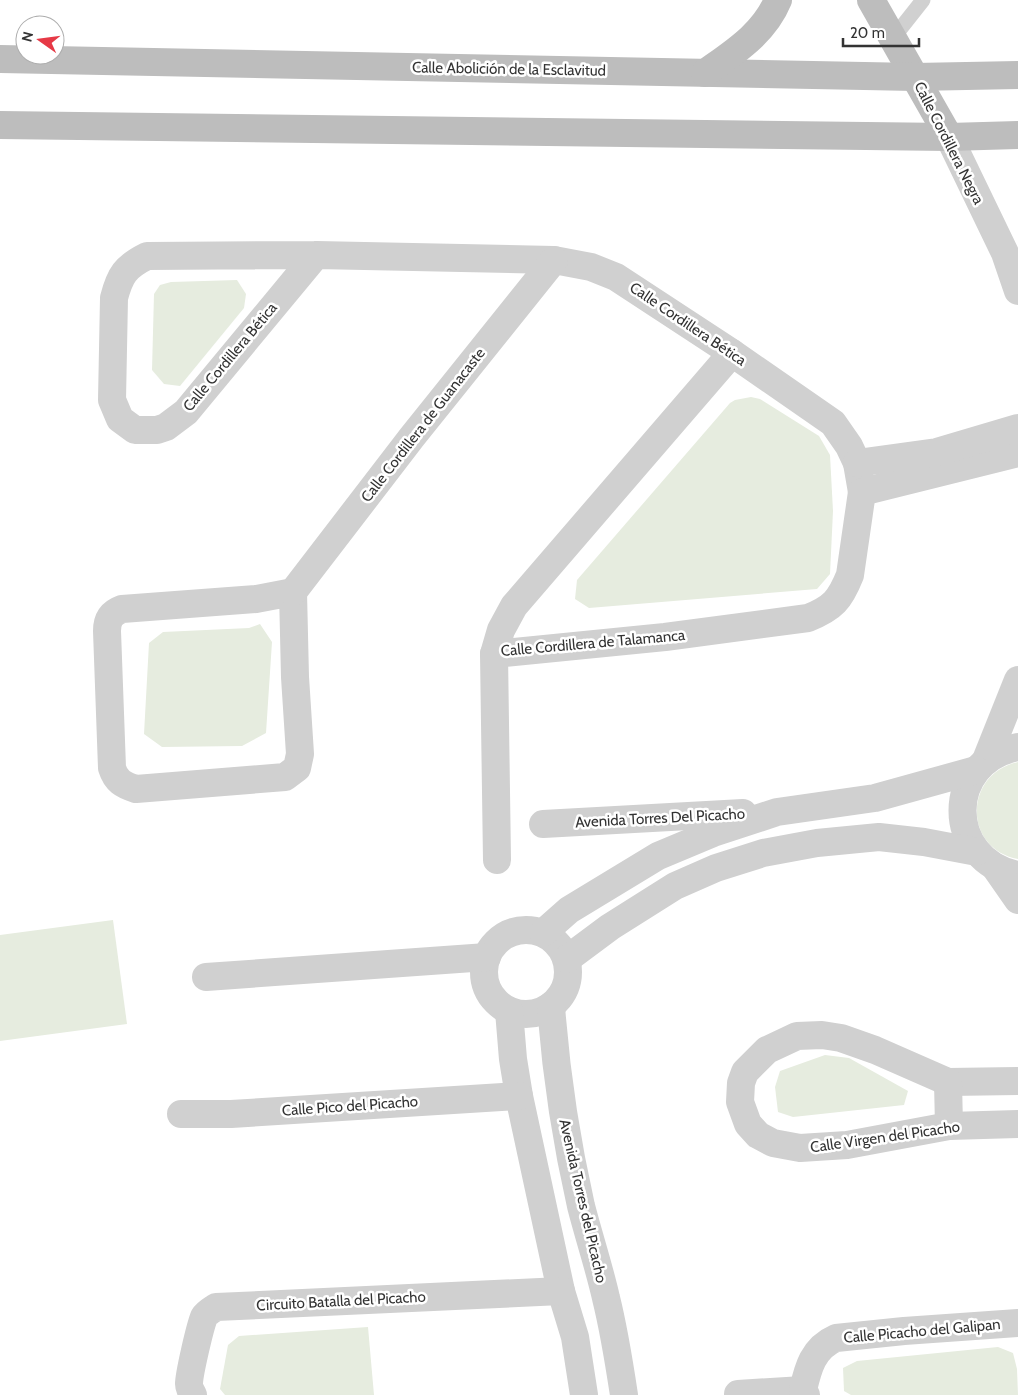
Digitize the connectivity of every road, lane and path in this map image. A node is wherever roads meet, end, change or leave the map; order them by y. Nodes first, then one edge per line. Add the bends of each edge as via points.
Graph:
1 (778, 0) edge
2 (872, 0) edge
3 (924, 0) edge
4 (893, 38) junction
5 (0, 59) edge
6 (705, 73) junction
7 (1018, 75) edge
8 (915, 77) junction
9 (0, 125) edge
10 (1018, 135) edge
11 (948, 137) junction
12 (316, 255) junction
13 (554, 260) junction
14 (1018, 291) edge
15 (732, 353) junction
16 (1018, 428) edge
17 (1018, 453) edge
18 (857, 464) junction
19 (862, 492) junction
20 (293, 592) junction
21 (494, 654) junction
22 (1018, 680) edge
23 (1018, 747) edge
24 (981, 765) junction
25 (777, 812) junction
26 (543, 824) dead end
27 (497, 860) dead end
28 (997, 865) edge
29 (1018, 900) edge
30 (544, 933) junction
31 (487, 957) junction
32 (567, 959) junction
33 (206, 978) dead end
34 (551, 1006) junction
35 (509, 1011) junction
36 (1018, 1081) edge
37 (948, 1082) junction
38 (519, 1096) junction
39 (181, 1114) dead end
40 (1018, 1124) edge
41 (949, 1126) junction
42 (561, 1290) junction
43 (1018, 1323) edge
44 (805, 1392) edge
45 (738, 1394) edge
46 (193, 1395) edge
47 (584, 1395) edge
48 (624, 1395) edge

1 - 6 main road via 750,41
2 - 4 main road, Calle Cordillera Negra
3 - 4 lane
4 - 8 main road, Calle Cordillera Negra
5 - 6 main road, Calle Abolición de la Esclavitud
6 - 8 main road, Calle Abolición de la Esclavitud
7 - 8 main road, Calle Abolición de la Esclavitud
8 - 11 main road, Calle Cordillera Negra
9 - 11 main road
10 - 11 main road
11 - 14 street, Calle Cordillera Negra via 1005,253
12 - 12 street, Calle Cordillera Bética via 147,256 133,263 117,284 114,298 112,400 120,419 135,430 157,430 186,412
12 - 13 street, Calle Cordillera Bética
13 - 15 street, Calle Cordillera Bética via 591,267 616,277
13 - 20 street, Calle Cordillera de Guanacaste
15 - 18 street, Calle Cordillera Bética via 832,423 849,446
15 - 21 street, Calle Cordillera de Talamanca via 514,606 500,630
16 - 18 street via 937,452
17 - 19 street
18 - 19 street, Calle Cordillera de Talamanca
19 - 21 street, Calle Cordillera de Talamanca via 850,575 845,588 826,610 808,618 666,637
20 - 20 street via 256,599 122,609 111,616 107,631 112,768 118,782 136,789 220,784 285,777 297,768 300,754
21 - 27 street, Calle Cordillera de Talamanca
22 - 24 street
23 - 24 street, Avenida Torres del Picacho via 1005,749
24 - 25 street, Avenida Torres del Picacho via 875,798
24 - 28 street via 967,785 962,802 962,820 968,837
25 - 26 street, Avenida Torres Del Picacho
25 - 30 street, Avenida Torres del Picacho via 658,856 569,910
28 - 29 street
28 - 32 street via 924,842 879,837 817,842 763,853 675,886
30 - 31 street via 515,931 498,940
30 - 32 street via 558,944
31 - 33 street
31 - 35 street via 486,984 494,1000
32 - 34 street via 566,986
34 - 35 street via 531,1014
34 - 48 street, Avenida Torres del Picacho via 563,1120 581,1207 612,1321
35 - 38 street
36 - 37 street, Calle Virgen del Picacho
37 - 41 street
37 - 41 street, Calle Virgen del Picacho via 841,1038 797,1036 767,1050 745,1072 740,1102 748,1124 758,1135 773,1143 800,1148 847,1145
38 - 39 street, Calle Pico del Picacho via 231,1114
38 - 42 street
40 - 41 street, Calle Virgen del Picacho
42 - 46 street, Circuito Batalla del Picacho via 216,1307 204,1317 190,1375
42 - 47 street via 575,1336
43 - 44 street, Calle Picacho del Galipan via 836,1338 819,1349 810,1363
44 - 45 street

